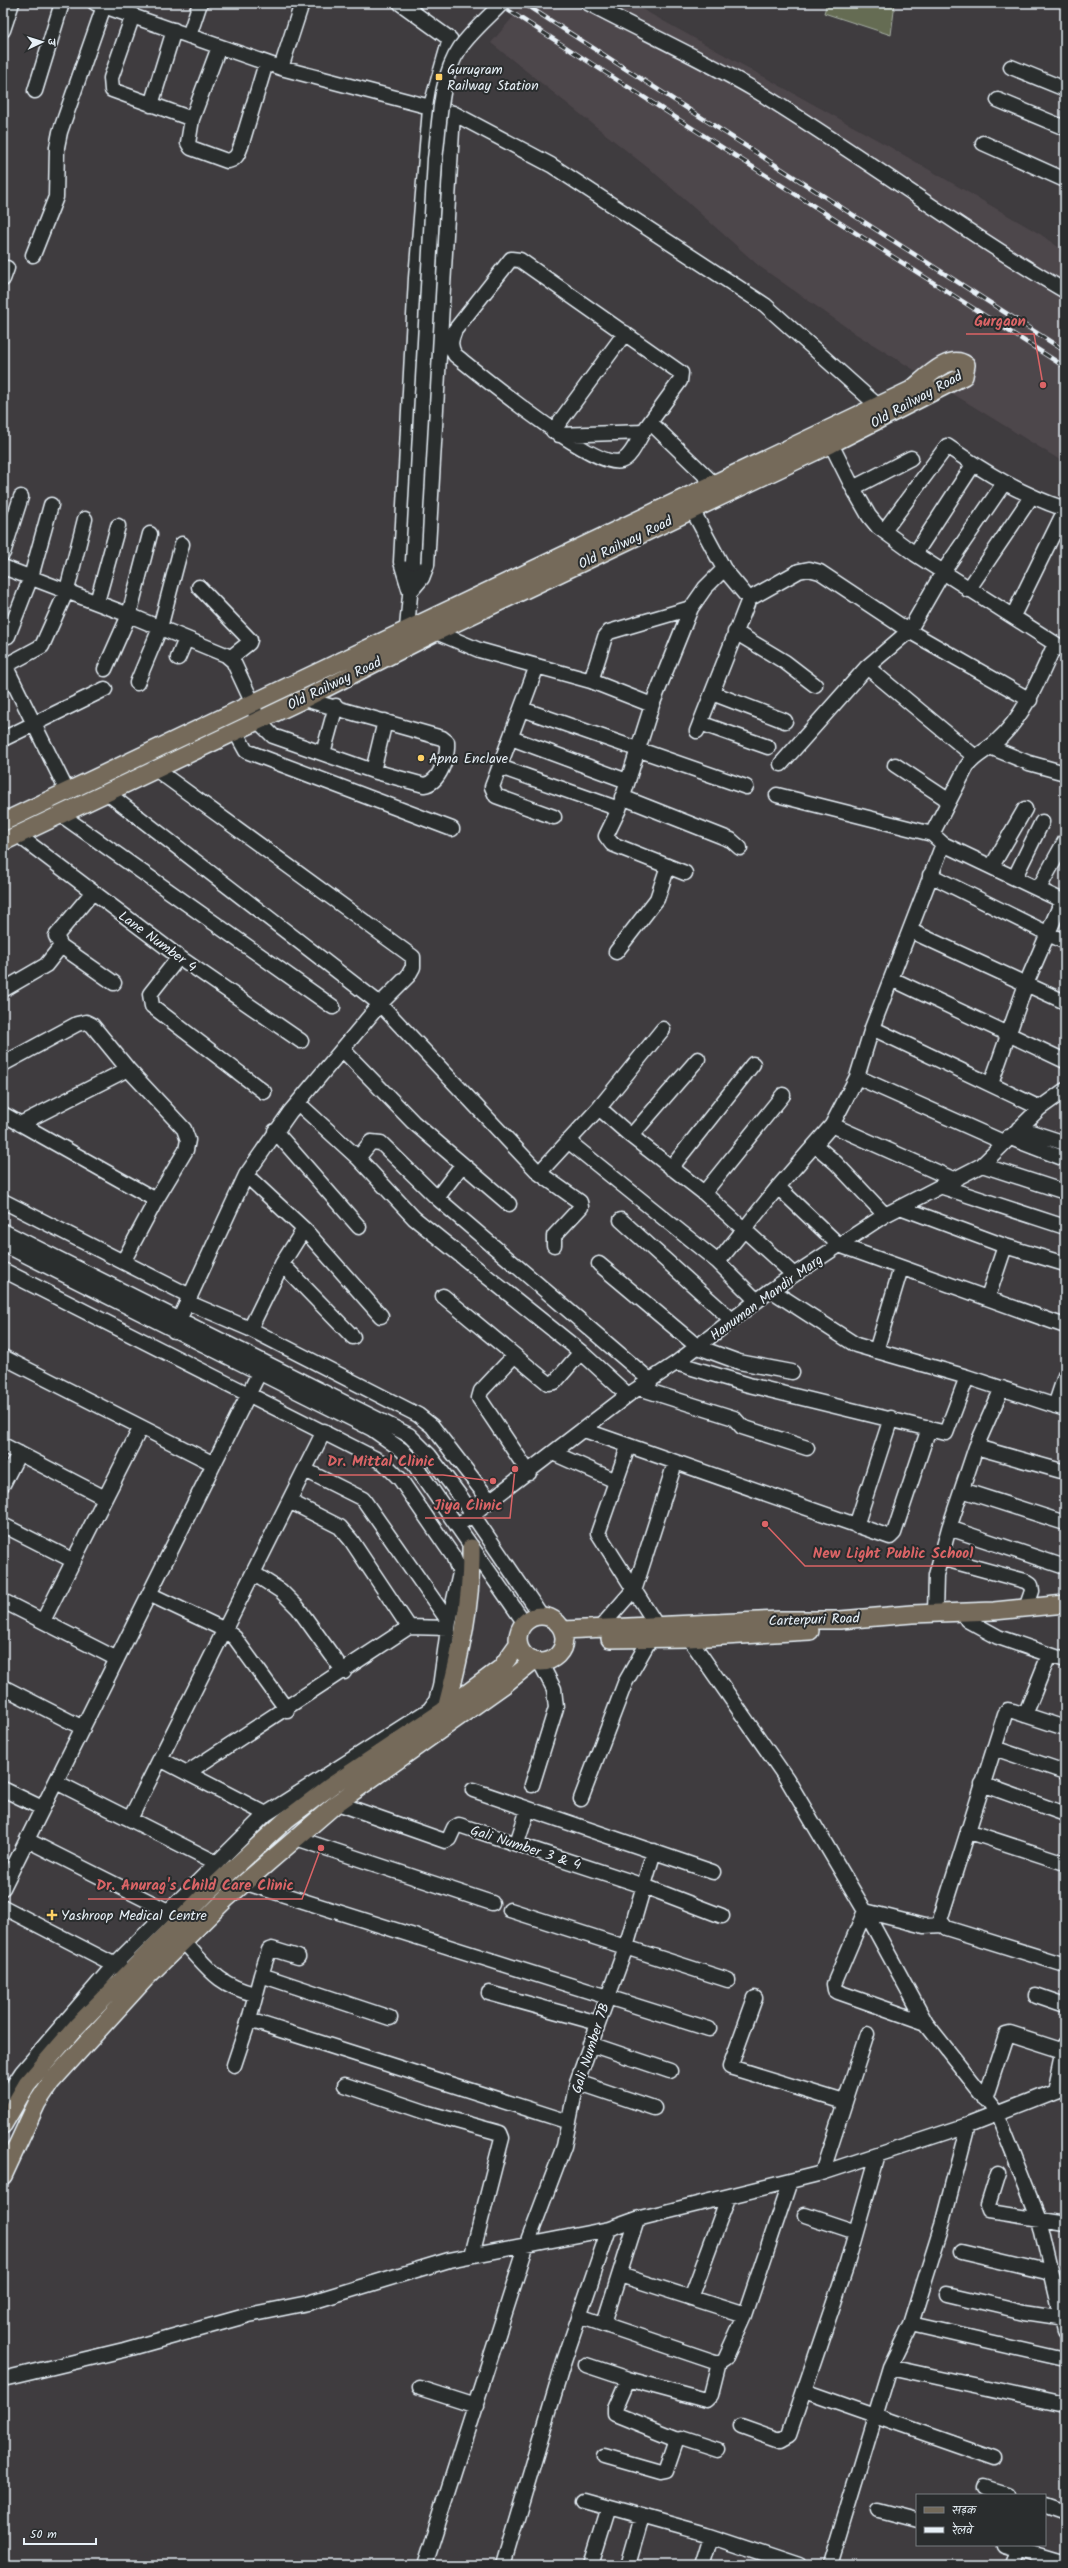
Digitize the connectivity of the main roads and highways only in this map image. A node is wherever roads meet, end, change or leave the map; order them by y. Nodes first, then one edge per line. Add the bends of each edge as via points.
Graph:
1 (689, 504) junction
2 (406, 640) junction
3 (255, 712) junction
4 (3, 822) edge
5 (3, 842) edge
6 (471, 1548) road end
7 (1065, 1604) edge
8 (1065, 1611) edge
9 (654, 1632) junction
10 (563, 1635) junction
11 (518, 1644) junction
12 (536, 1662) junction
13 (446, 1709) junction
14 (130, 1972) junction
15 (3, 2124) edge
16 (3, 2176) edge

1 - 1 main road, Old Railway Road via 831,444 964,376 966,365 951,361 910,390 714,484
1 - 2 main road, Old Railway Road
2 - 3 main road, Old Railway Road
2 - 3 main road, Old Railway Road via 304,699
3 - 4 main road, Old Railway Road
3 - 5 main road, Old Railway Road via 235,731
6 - 13 main road via 469,1600
7 - 9 main road, Carterpuri Road via 994,1612 936,1613
8 - 9 main road, Carterpuri Road via 690,1638
9 - 10 main road, Carterpuri Road
9 - 10 main road, Carterpuri Road via 600,1628
10 - 11 main road via 551,1617 541,1615 524,1622 518,1630
10 - 12 main road via 557,1656 550,1661
11 - 12 main road via 521,1652
11 - 13 main road via 500,1668
12 - 14 main road via 337,1802 227,1898 184,1942
13 - 14 main road via 331,1786 287,1819 209,1891
14 - 15 main road via 77,2026 27,2084
14 - 16 main road via 37,2103

